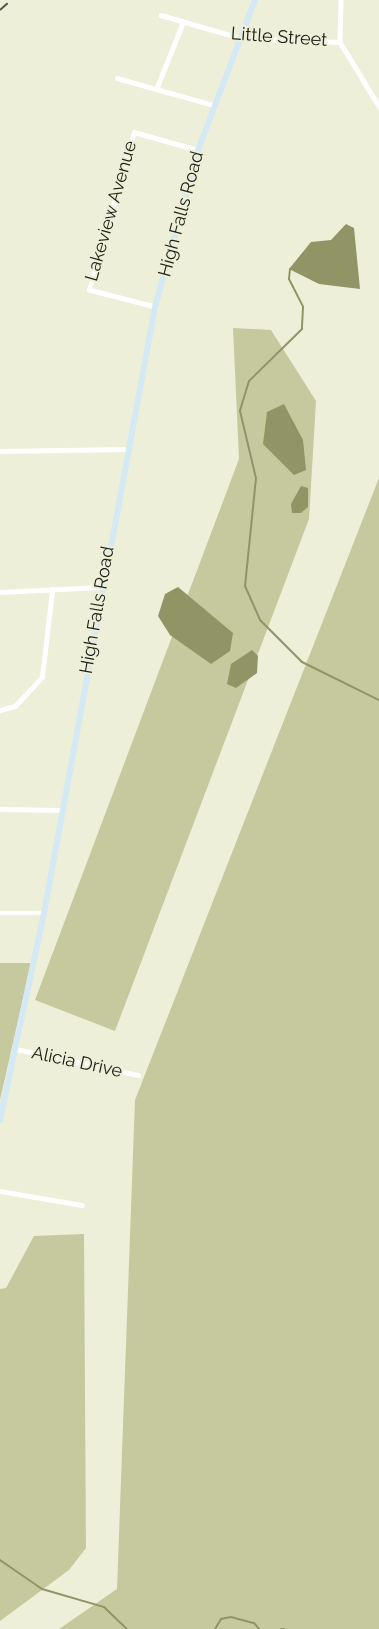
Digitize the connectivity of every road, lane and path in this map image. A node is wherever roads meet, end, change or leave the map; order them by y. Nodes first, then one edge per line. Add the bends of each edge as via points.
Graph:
1 (255, 0) edge
2 (340, 0) edge
3 (161, 15) dead end
4 (183, 22) junction
5 (240, 38) junction
6 (340, 42) junction
7 (117, 78) dead end
8 (157, 87) junction
9 (214, 105) junction
10 (379, 106) edge
11 (198, 150) junction
12 (156, 307) junction
13 (126, 449) junction
14 (0, 451) edge
15 (101, 587) junction
16 (52, 590) junction
17 (0, 592) edge
18 (0, 710) edge
19 (0, 809) edge
20 (60, 810) junction
21 (0, 913) edge
22 (44, 914) junction
23 (16, 1049) junction
24 (138, 1075) dead end
25 (2, 1101) edge
26 (0, 1120) edge
27 (0, 1191) edge
28 (82, 1205) dead end

1 - 5 street, High Falls Road
2 - 6 street
3 - 4 street, Little Street
4 - 5 street, Little Street
4 - 8 street
5 - 6 street, Little Street
5 - 9 street, High Falls Road
6 - 10 street
7 - 8 street
8 - 9 street
9 - 11 street, High Falls Road
11 - 12 street, High Falls Road
11 - 12 street, Lakeview Avenue via 134,132 89,290
12 - 13 street, High Falls Road
13 - 14 street
13 - 15 street, High Falls Road
15 - 16 street
15 - 20 street, High Falls Road
16 - 17 street
16 - 18 street via 42,677 19,702
19 - 20 street
20 - 22 street, High Falls Road
21 - 22 street
22 - 23 street, High Falls Road
23 - 24 street, Alicia Drive
23 - 25 street, High Falls Road
25 - 26 street, High Falls Road
27 - 28 street

